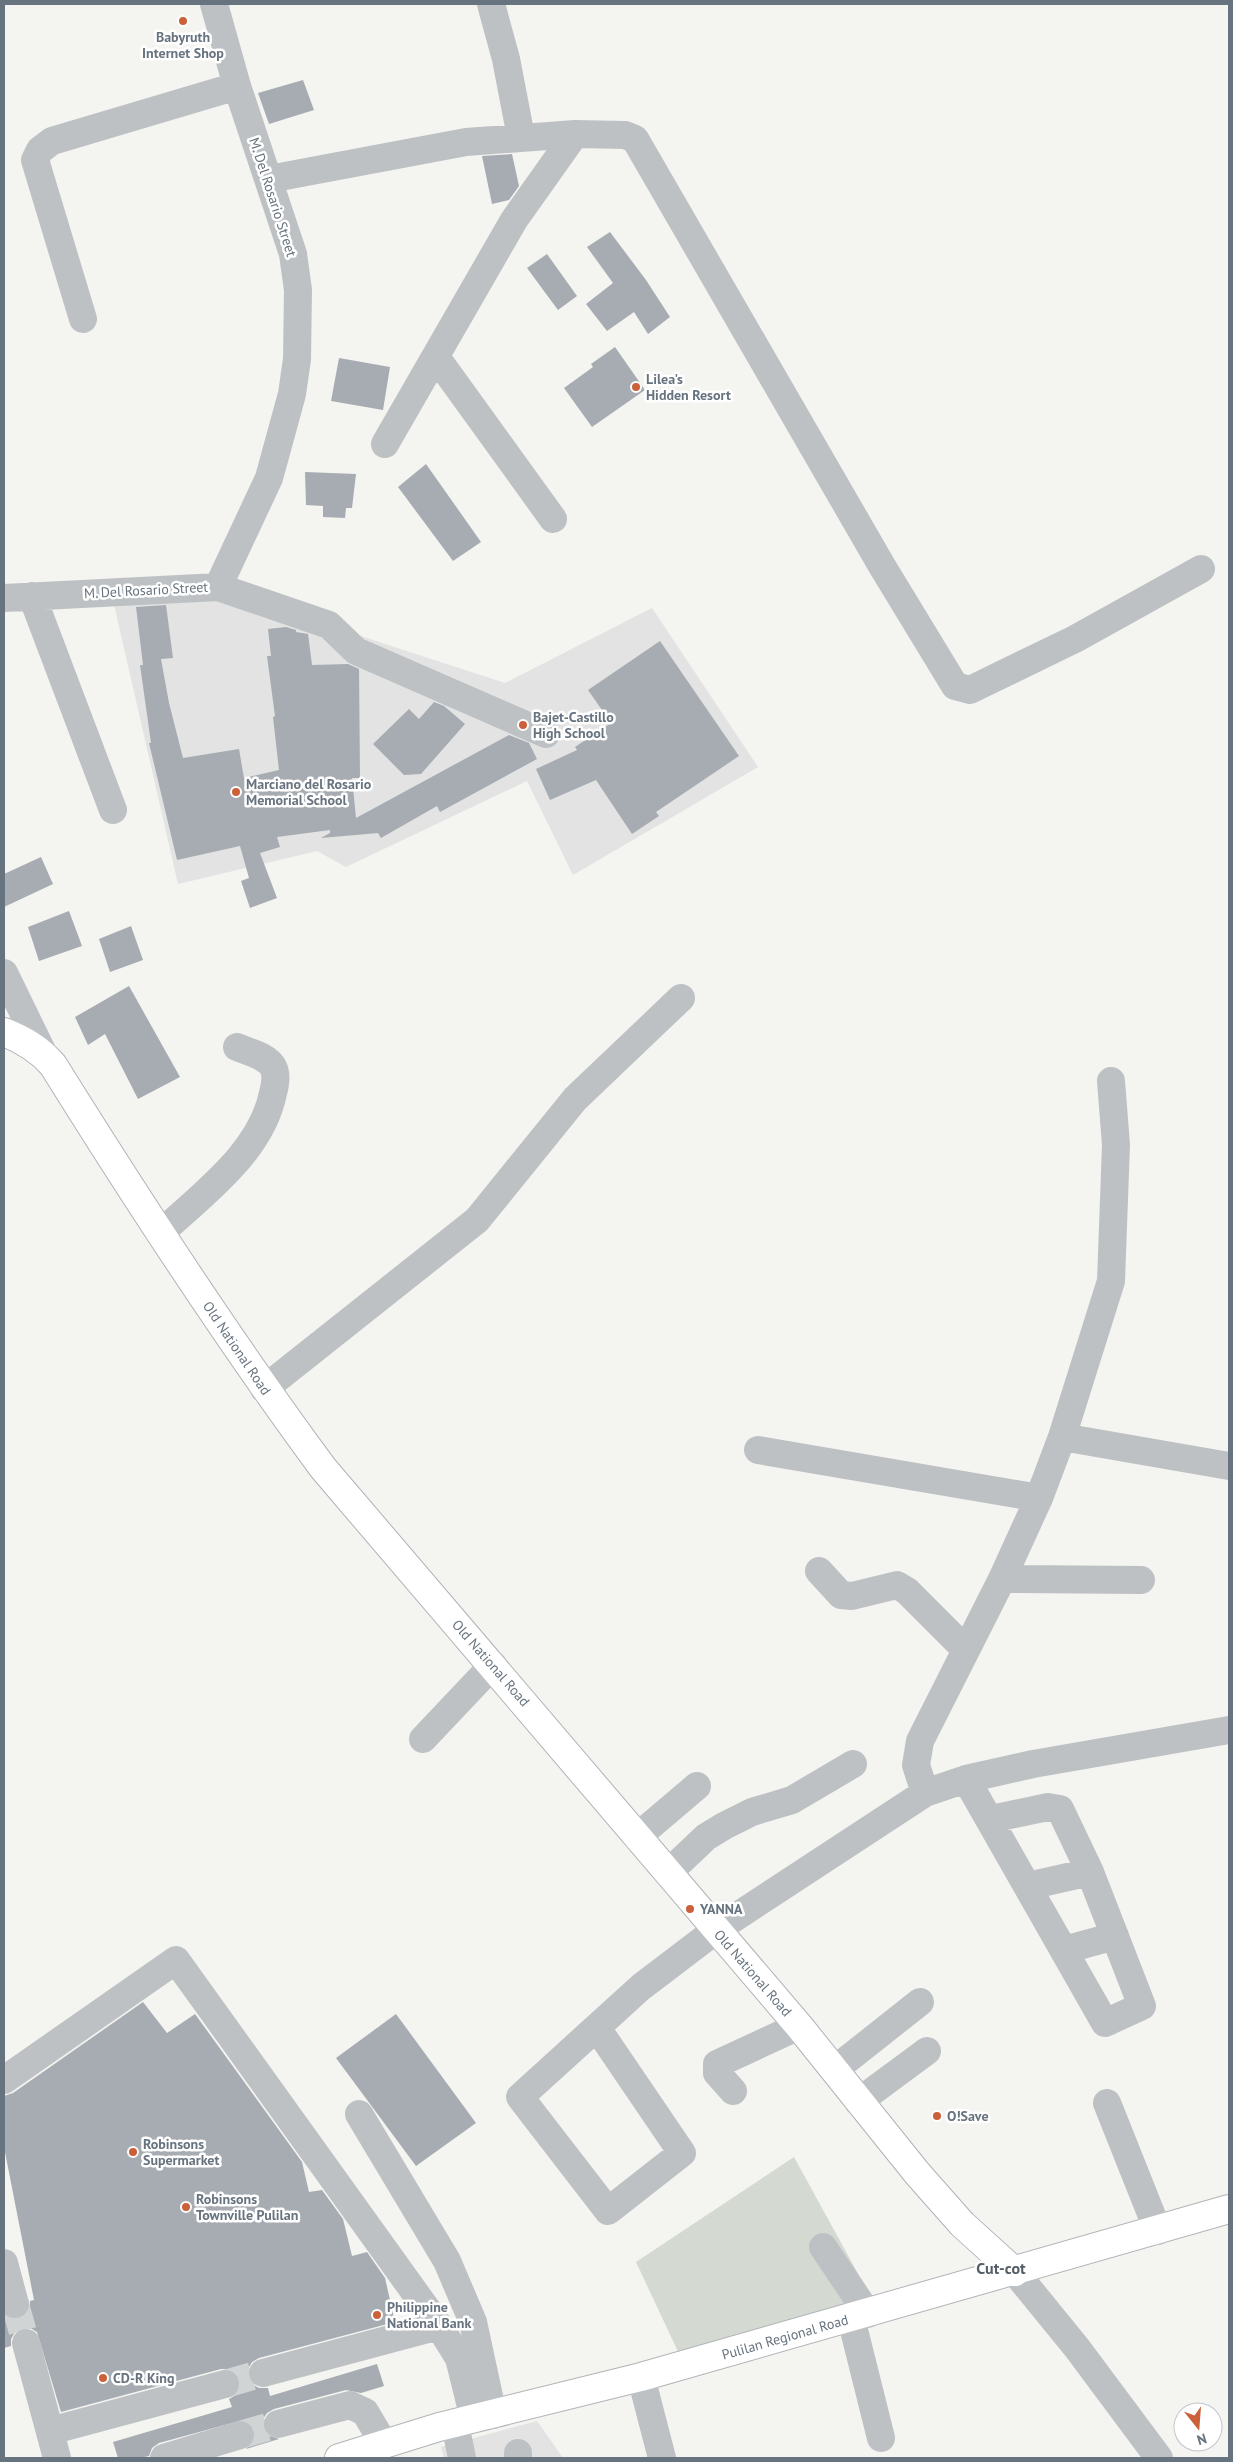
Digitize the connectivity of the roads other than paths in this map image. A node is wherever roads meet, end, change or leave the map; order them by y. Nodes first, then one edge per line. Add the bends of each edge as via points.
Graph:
1 (214, 4) edge
2 (490, 4) edge
3 (237, 86) junction
4 (575, 134) junction
5 (521, 136) junction
6 (270, 179) junction
7 (84, 318) dead end
8 (436, 357) junction
9 (385, 444) dead end
10 (553, 519) dead end
11 (1201, 569) dead end
12 (218, 586) junction
13 (32, 596) junction
14 (4, 598) edge
15 (546, 734) dead end
16 (113, 810) dead end
17 (4, 973) edge
18 (681, 998) dead end
19 (4, 1032) edge
20 (237, 1047) dead end
21 (43, 1053) junction
22 (1111, 1081) dead end
23 (160, 1234) junction
24 (264, 1389) junction
25 (1062, 1437) junction
26 (758, 1450) dead end
27 (1229, 1466) edge
28 (1039, 1498) junction
29 (819, 1571) dead end
30 (1002, 1579) junction
31 (1141, 1580) dead end
32 (965, 1649) junction
33 (493, 1666) junction
34 (1229, 1730) edge
35 (423, 1738) dead end
36 (853, 1764) dead end
37 (966, 1779) junction
38 (697, 1786) dead end
39 (924, 1793) junction
40 (991, 1819) junction
41 (638, 1837) junction
42 (1090, 1872) junction
43 (668, 1873) junction
44 (1028, 1886) junction
45 (716, 1930) junction
46 (1115, 1936) junction
47 (1064, 1950) junction
48 (920, 2002) dead end
49 (799, 2026) junction
50 (597, 2028) junction
51 (927, 2051) dead end
52 (834, 2070) junction
53 (4, 2080) edge
54 (733, 2091) dead end
55 (858, 2102) junction
56 (1107, 2103) dead end
57 (359, 2114) dead end
58 (1229, 2209) edge
59 (1158, 2231) junction
60 (824, 2247) dead end
61 (4, 2262) edge
62 (1015, 2272) junction
63 (15, 2304) tunnel mouth
64 (859, 2316) junction
65 (439, 2326) junction
66 (26, 2343) tunnel mouth
67 (264, 2373) tunnel mouth
68 (641, 2377) junction
69 (225, 2384) tunnel mouth
70 (474, 2419) junction
71 (278, 2424) tunnel mouth
72 (50, 2431) junction
73 (240, 2435) tunnel mouth
74 (881, 2438) dead end
75 (384, 2444) junction
76 (58, 2458) edge
77 (164, 2458) edge
78 (339, 2458) edge
79 (462, 2458) edge
80 (662, 2458) edge
81 (1159, 2458) edge

1 - 3 street, M. Del Rosario Street
2 - 5 street via 506,59
3 - 6 street, M. Del Rosario Street
3 - 7 street via 52,142 40,150 35,160
4 - 5 street
4 - 8 street via 514,220
4 - 11 street via 625,135 634,139 954,686 970,690 1075,639
5 - 6 street via 466,142
6 - 12 street, M. Del Rosario Street via 293,254 298,290 292,394 269,478
8 - 9 street
8 - 10 street
12 - 13 street, M. Del Rosario Street
12 - 15 street via 329,625 356,651
13 - 14 street, M. Del Rosario Street
13 - 16 street
17 - 21 street
18 - 24 street via 574,1099 477,1220
19 - 21 main road, Old National Road
20 - 23 street via 262,1057 273,1067 276,1081 271,1105 250,1146
21 - 23 main road, Old National Road
22 - 25 street via 1116,1144 1110,1280
23 - 24 main road, Old National Road
24 - 33 main road, Old National Road via 323,1468
25 - 27 street
25 - 28 street
26 - 28 street
28 - 30 street
29 - 32 street via 841,1595 852,1596 897,1585
30 - 31 street
30 - 32 street
32 - 39 street via 920,1741 916,1766
33 - 35 street
33 - 41 main road, Old National Road
34 - 37 street
36 - 43 street via 792,1800 752,1812 724,1826 706,1837
37 - 39 street
37 - 40 street
38 - 41 street
39 - 45 street
40 - 42 street via 1048,1807 1060,1809
40 - 44 street
41 - 43 main road, Old National Road
42 - 44 street
42 - 46 street
43 - 45 main road, Old National Road
44 - 47 street
45 - 49 main road, Old National Road
45 - 50 street via 641,1987
46 - 47 street
46 - 47 street via 1142,2006 1105,2023
48 - 52 street
49 - 52 main road, Old National Road
49 - 54 street via 717,2064 717,2073
50 - 50 street via 682,2152 608,2211 520,2097
51 - 55 street
52 - 55 main road, Old National Road
53 - 65 street via 176,1960
55 - 62 main road, Old National Road via 962,2224
56 - 59 street
57 - 70 street via 447,2261 473,2322
58 - 59 main road, Pulilan Regional Road
59 - 62 main road, Pulilan Regional Road
60 - 64 street
61 - 63 street
62 - 64 main road, Pulilan Regional Road
62 - 81 street
64 - 68 main road, Pulilan Regional Road
64 - 74 street
65 - 67 street
65 - 70 street via 459,2358
66 - 72 street
68 - 70 main road, Pulilan Regional Road
68 - 80 street
69 - 72 street
70 - 75 main road, Pulilan Regional Road
70 - 79 street
71 - 75 street via 350,2405 365,2412
72 - 76 street
73 - 77 street
75 - 78 main road, Pulilan Regional Road

